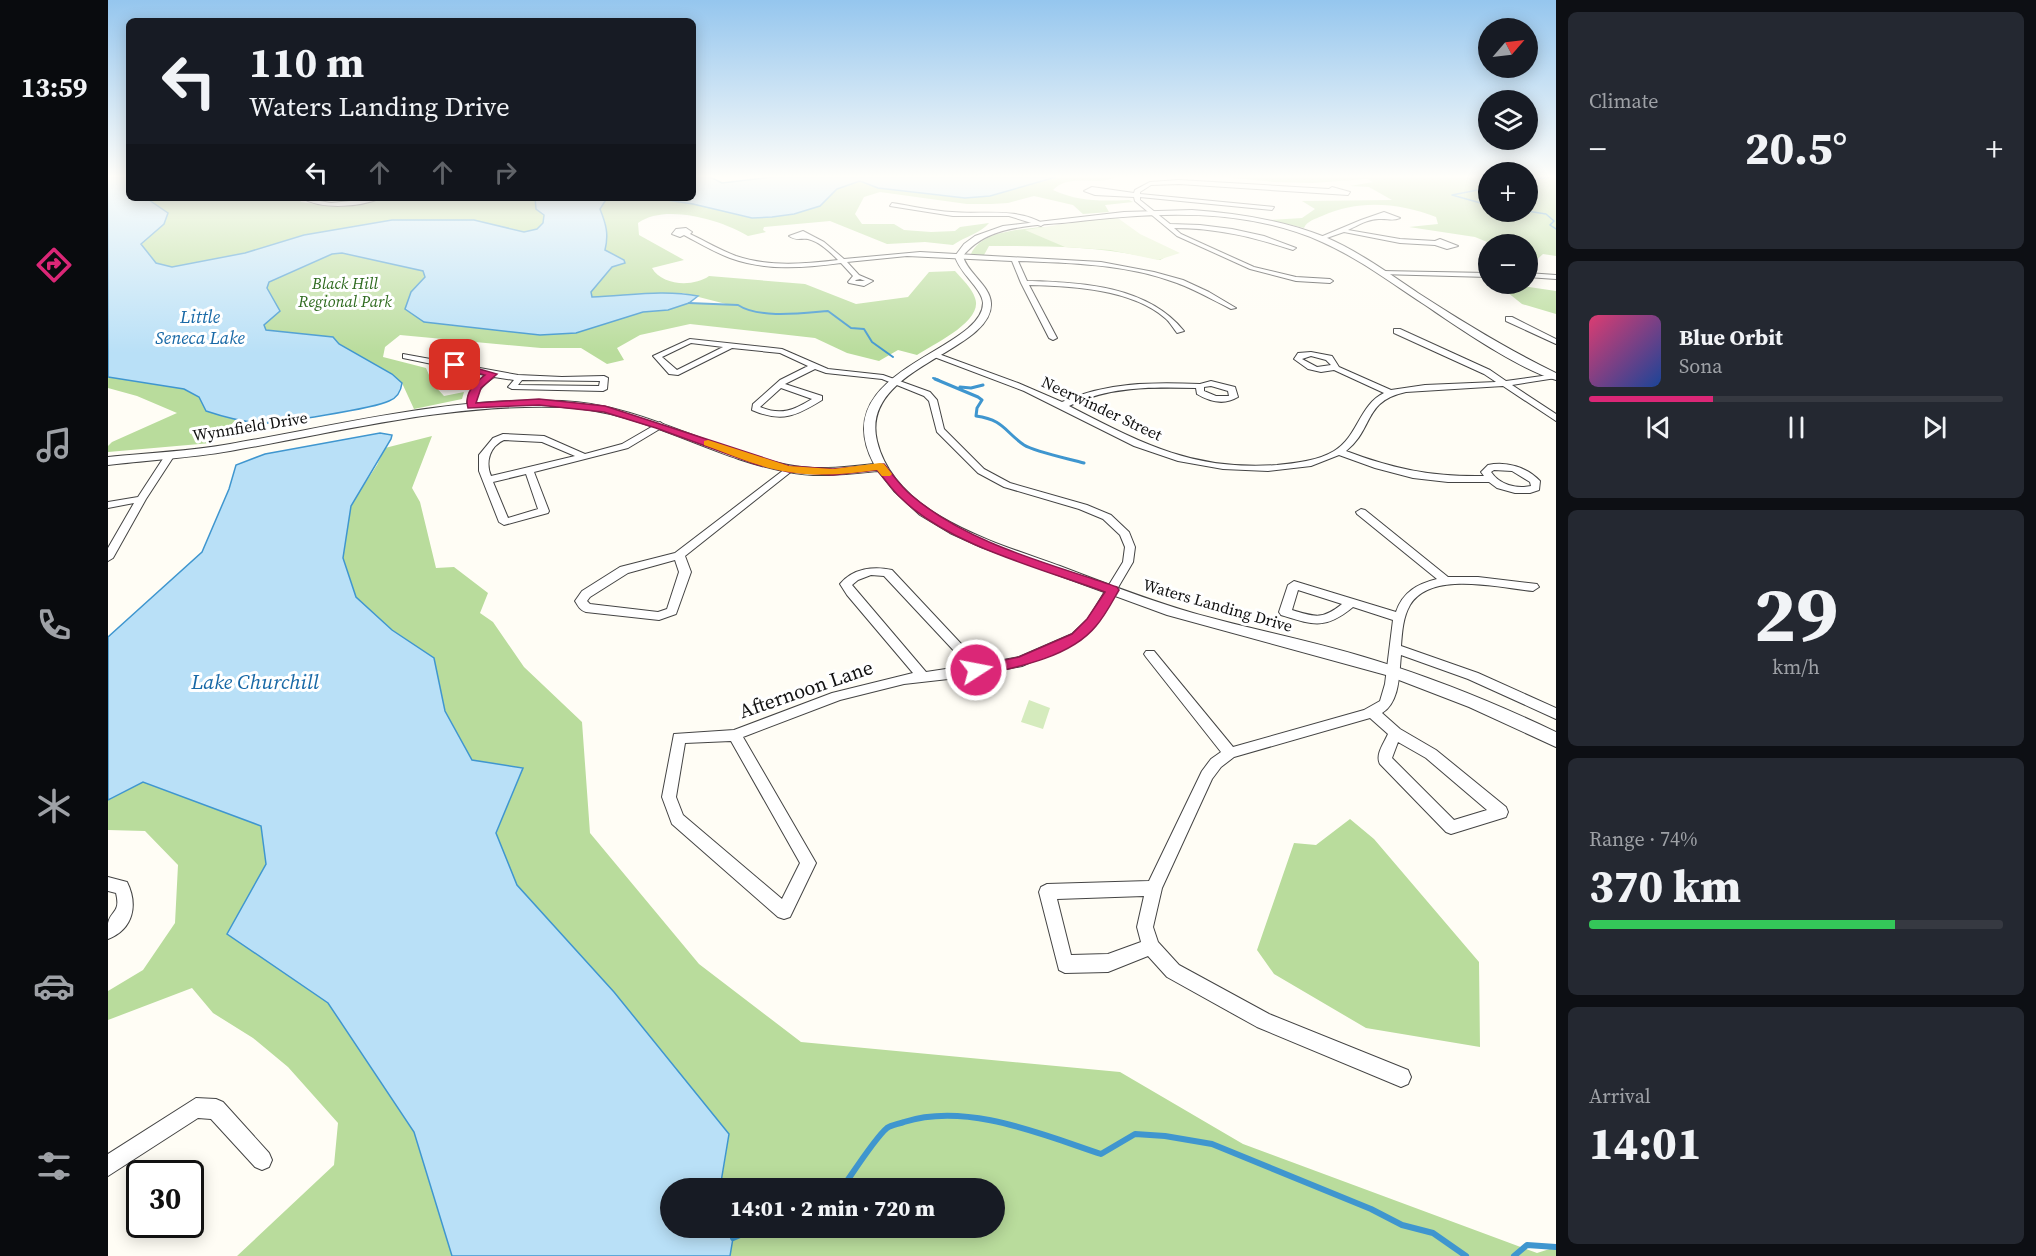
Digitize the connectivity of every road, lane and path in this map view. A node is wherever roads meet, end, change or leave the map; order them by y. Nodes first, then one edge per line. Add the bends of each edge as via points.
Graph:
1 (689, 236) edge
2 (983, 236) edge
3 (1180, 236) edge
4 (1256, 236) edge
5 (1313, 236) edge
6 (1330, 236) edge
7 (1371, 236) edge
8 (807, 237) dead end
9 (1321, 238) junction
10 (1437, 243) dead end
11 (1293, 248) dead end
12 (959, 256) junction
13 (1014, 259) junction
14 (842, 261) junction
15 (1382, 273) junction
16 (1478, 276) edge
17 (1538, 276) edge
18 (857, 277) dead end
19 (1556, 277) edge
20 (1330, 281) dead end
21 (1024, 284) junction
22 (1233, 308) dead end
23 (1509, 319) dead end
24 (1180, 331) dead end
25 (1397, 331) dead end
26 (1053, 338) dead end
27 (1556, 342) edge
28 (730, 345) junction
29 (933, 355) junction
30 (406, 356) dead end
31 (813, 366) junction
32 (1335, 368) dead end
33 (492, 374) junction
34 (1555, 376) edge
35 (520, 377) junction
36 (895, 381) junction
37 (778, 385) junction
38 (1506, 385) junction
39 (1200, 386) dead end
40 (1390, 393) junction
41 (471, 406) junction
42 (1061, 406) junction
43 (1556, 418) edge
44 (660, 426) junction
45 (1340, 452) junction
46 (169, 456) junction
47 (584, 457) junction
48 (108, 460) edge
49 (880, 467) junction
50 (789, 469) junction
51 (529, 470) junction
52 (1490, 479) dead end
53 (488, 480) junction
54 (141, 499) junction
55 (108, 505) edge
56 (1361, 512) dead end
57 (679, 555) junction
58 (108, 558) edge
59 (1446, 581) junction
60 (1533, 587) dead end
61 (1112, 590) junction
62 (1351, 603) junction
63 (1398, 617) junction
64 (1395, 648) junction
65 (1150, 654) dead end
66 (966, 672) junction
67 (1394, 672) junction
68 (923, 677) junction
69 (1372, 712) junction
70 (1556, 714) edge
71 (1395, 733) junction
72 (735, 735) junction
73 (1556, 740) edge
74 (1230, 753) junction
75 (108, 884) edge
76 (1154, 888) junction
77 (108, 931) edge
78 (1151, 947) junction
79 (1401, 1077) dead end
80 (262, 1160) dead end
81 (108, 1166) edge

1 - 14 street via 748,261 790,266
2 - 12 street via 970,242
3 - 20 street via 1252,268 1296,279
4 - 11 street
5 - 9 street
6 - 9 street
7 - 10 street
8 - 14 street via 823,243
9 - 15 street
12 - 13 street
12 - 14 street via 904,254
12 - 29 street, Waters Landing Drive via 962,268 987,303 986,315 969,332
13 - 21 street
13 - 22 street via 1085,261 1142,269 1193,285
14 - 18 street
15 - 16 street
15 - 34 street via 1494,345
17 - 19 street
21 - 24 street via 1074,284 1120,294 1155,309
21 - 26 street via 1043,313
23 - 27 street
25 - 38 street via 1471,364
28 - 28 street via 690,341 657,356 678,373
28 - 31 street via 782,351
29 - 36 street, Waters Landing Drive
29 - 42 street, Neerwinder Street via 1029,390
30 - 33 street
31 - 36 street via 836,374 874,375
31 - 37 street
32 - 40 street
33 - 35 street
33 - 41 street via 477,386
34 - 38 street
35 - 35 street via 512,387 603,389 604,378
36 - 49 street, Waters Landing Drive via 871,416 872,447
36 - 61 street, Afternoon Lane via 933,400 940,430 981,471 1007,485 1083,507 1118,525 1130,547 1128,562
37 - 37 street via 755,408 780,417 819,398
38 - 40 street
38 - 43 street
39 - 42 street via 1106,390
40 - 45 street via 1371,405 1354,438
41 - 44 street, Wynnfield Drive via 564,404 605,409
41 - 46 street, Wynnfield Drive
42 - 45 street, Neerwinder Street via 1139,445 1206,463 1283,467 1314,462
44 - 47 street via 625,446
44 - 50 street, Wynnfield Drive
45 - 52 street via 1383,470 1418,478
46 - 48 street, Wynnfield Drive
46 - 54 street
47 - 51 street
47 - 53 street via 544,440 503,437 484,455
49 - 50 street, Wynnfield Drive via 833,472
49 - 61 street, Waters Landing Drive via 905,496 954,529
50 - 57 street
51 - 53 street
51 - 53 street via 544,511 504,522
54 - 55 street
54 - 58 street
56 - 59 street
57 - 57 street via 624,570 586,594 582,605 667,614 672,610 685,572
59 - 60 street
59 - 63 street via 1423,587 1410,596
61 - 66 street, Afternoon Lane via 1092,622 1076,637 1022,661
61 - 67 street, Waters Landing Drive via 1188,616
62 - 62 street via 1294,585 1285,612 1323,622
62 - 63 street
63 - 64 street
64 - 67 street
64 - 70 street via 1473,676
65 - 74 street
66 - 68 street, Afternoon Lane
66 - 68 street via 962,652 888,573 868,572 850,580 846,584 851,592
67 - 69 street via 1387,701
67 - 73 street, Waters Landing Drive
68 - 72 street, Afternoon Lane via 837,696
69 - 71 street
69 - 74 street
71 - 71 street via 1385,760 1451,827 1501,812 1431,754
72 - 72 street, Afternoon Lane via 679,738 669,797 677,819 784,911 808,863
74 - 76 street via 1207,775
75 - 77 street via 121,887 127,896 126,909 116,926
76 - 78 street via 1145,927
76 - 78 street via 1047,892 1065,964 1108,963
78 - 79 street via 1173,971 1263,1021
80 - 81 street via 216,1109 196,1108

